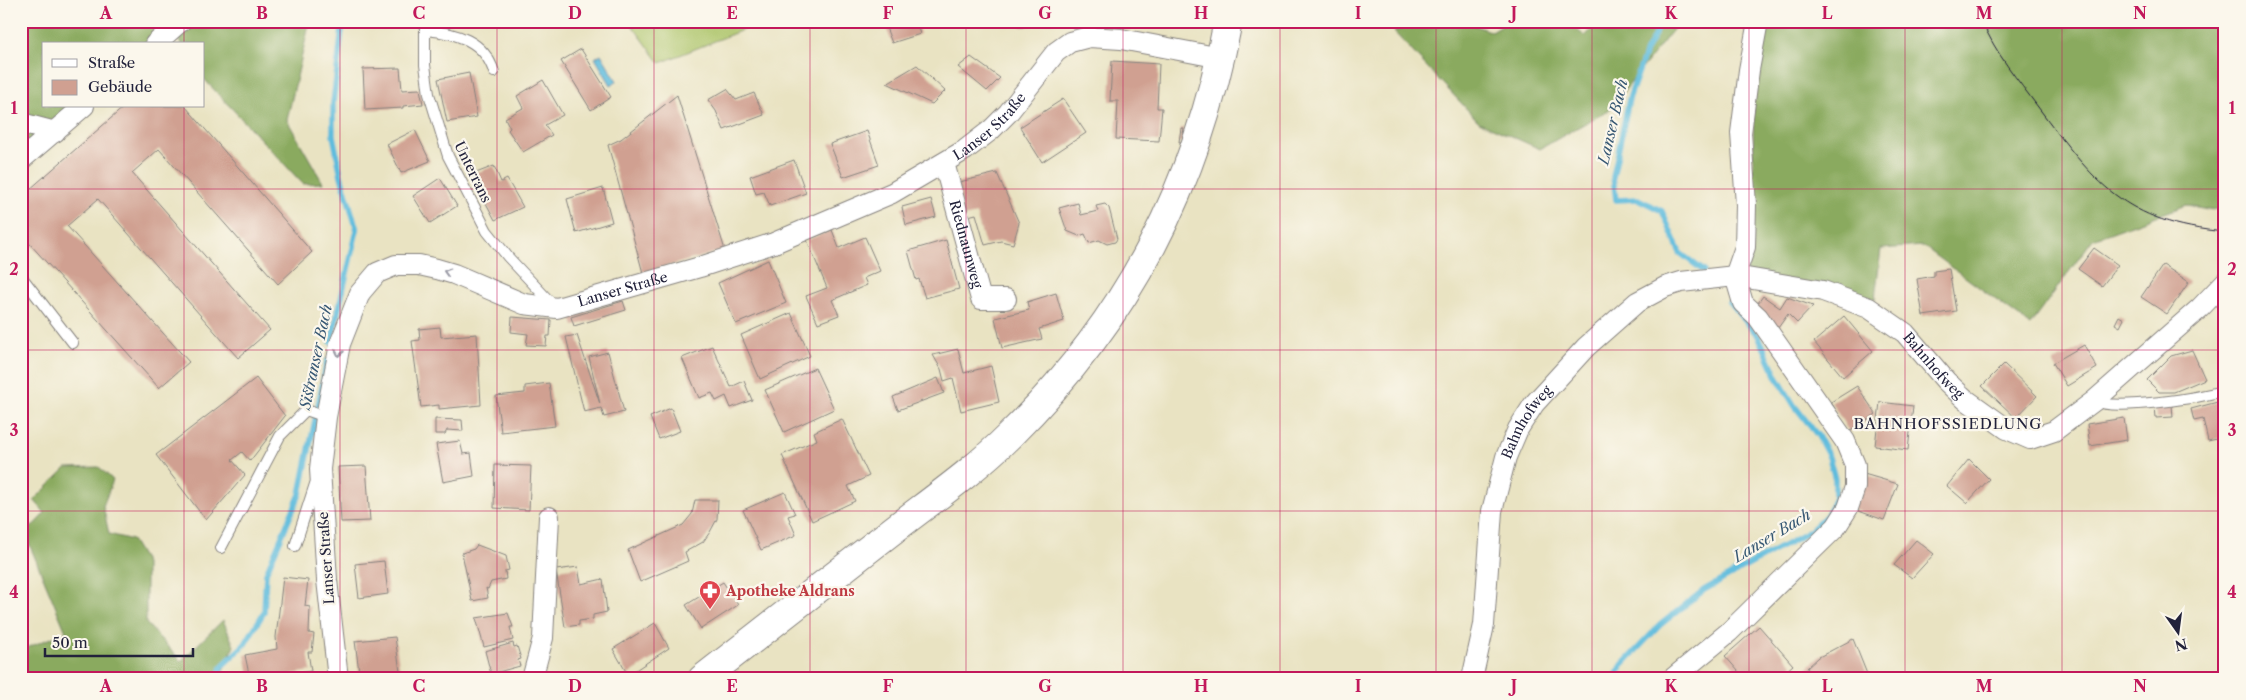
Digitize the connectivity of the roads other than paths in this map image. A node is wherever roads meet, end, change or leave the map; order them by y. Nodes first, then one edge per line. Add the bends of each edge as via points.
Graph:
1 (181, 21) edge
2 (1758, 21) edge
3 (1234, 23) edge
4 (425, 25) edge
5 (1091, 29) edge
6 (157, 42) edge
7 (1221, 58) junction
8 (494, 72) dead end
9 (82, 108) edge
10 (21, 123) edge
11 (55, 132) junction
12 (21, 160) edge
13 (944, 163) junction
14 (21, 276) edge
15 (1735, 276) junction
16 (2225, 282) edge
17 (1006, 299) dead end
18 (557, 308) junction
19 (73, 343) dead end
20 (2225, 390) edge
21 (2094, 401) junction
22 (321, 415) junction
23 (320, 469) junction
24 (549, 517) dead end
25 (294, 546) dead end
26 (221, 548) dead end
27 (338, 679) edge
28 (532, 679) edge
29 (702, 679) edge
30 (1472, 679) edge
31 (1672, 679) edge

1 - 6 street
2 - 15 street via 1741,133 1746,205 1744,246
3 - 7 main road
4 - 8 lane via 473,42 490,59
4 - 18 lane, Unterrans via 424,56 429,94 448,156 487,231
5 - 7 street, Lanser Straße via 1121,39
5 - 13 street, Lanser Straße via 1056,52 991,130
7 - 29 main road via 1212,98 1174,203 1152,248 1084,353 1041,403 980,463
9 - 11 street
10 - 11 street
11 - 12 street
13 - 17 street, Riednaunweg via 981,300
13 - 18 street, Lanser Straße via 892,193 788,238
14 - 19 lane
15 - 21 street, Bahnhofweg via 1823,291 1869,308 1905,333 1956,392 2022,437 2046,436
15 - 30 street, Bahnhofweg via 1665,286 1637,302 1571,362 1526,416 1506,457 1497,488 1489,536 1484,624
15 - 31 street via 1743,303 1758,317 1845,441 1855,465 1855,487 1848,508 1836,527 1729,632
16 - 21 street, Bahnhofweg
18 -> 22 street, Lanser Straße via 524,304 454,274 419,266 396,265 377,273 360,293 350,316
20 - 21 lane via 2171,401 2106,405
22 - 23 street, Lanser Straße
22 - 26 lane via 306,410 280,436
23 - 25 lane
23 - 27 street, Lanser Straße via 330,627
24 - 28 street via 543,638

